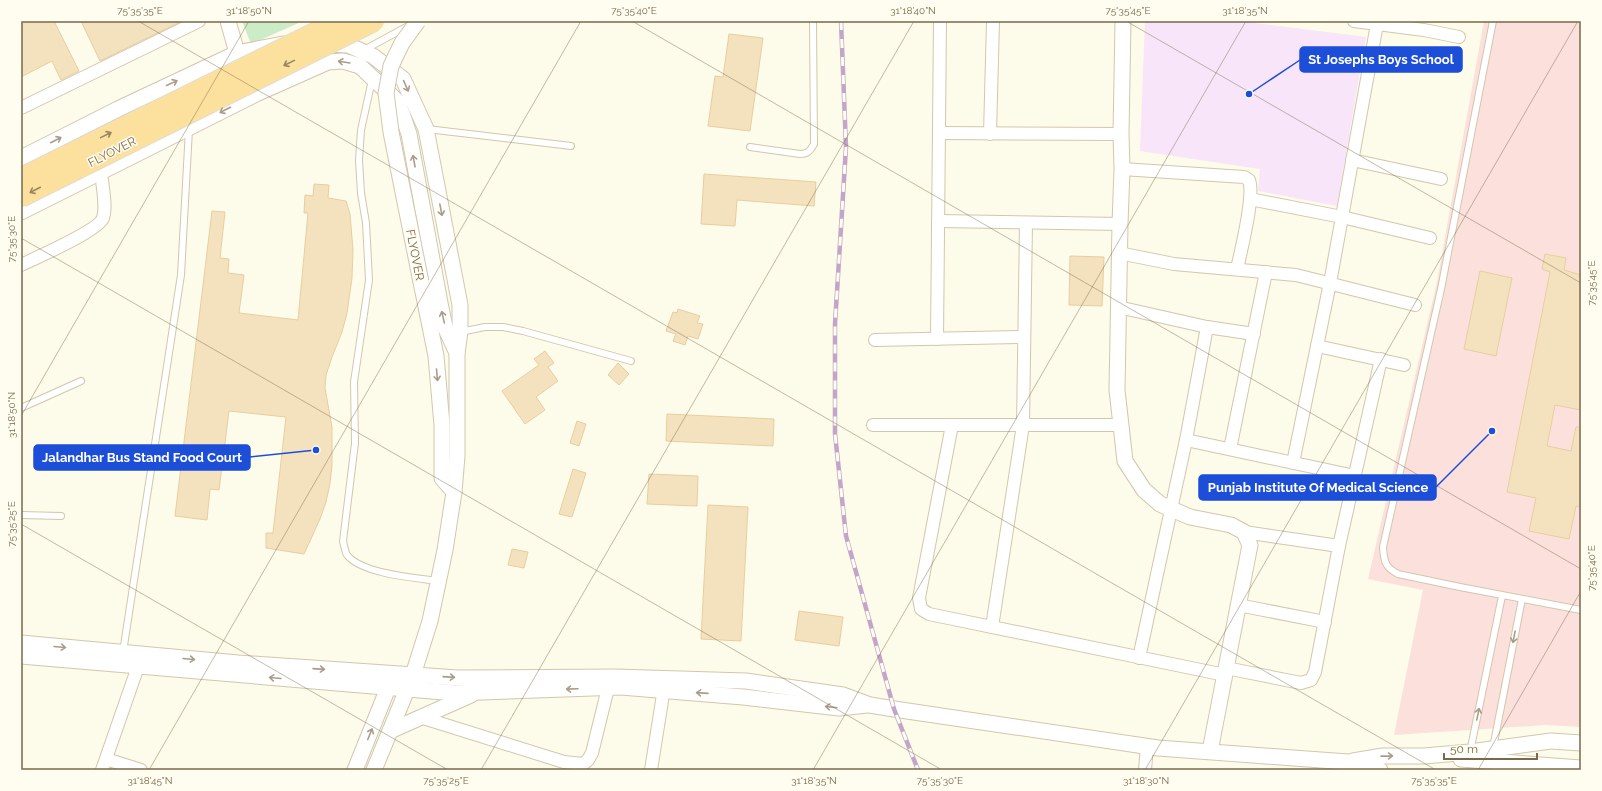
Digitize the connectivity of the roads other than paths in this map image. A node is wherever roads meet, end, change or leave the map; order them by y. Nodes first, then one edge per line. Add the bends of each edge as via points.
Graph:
1 (199, 21) edge
2 (228, 21) edge
3 (339, 21) edge
4 (374, 21) edge
5 (417, 21) edge
6 (813, 21) edge
7 (940, 21) edge
8 (993, 21) edge
9 (1123, 21) edge
10 (1354, 21) edge
11 (1493, 21) edge
12 (1377, 24) junction
13 (1425, 26) edge
14 (1459, 37) dead end
15 (362, 51) junction
16 (237, 53) junction
17 (373, 78) junction
18 (256, 94) junction
19 (21, 108) edge
20 (189, 127) junction
21 (426, 129) junction
22 (939, 133) junction
23 (990, 134) junction
24 (1121, 134) junction
25 (571, 146) dead end
26 (750, 147) dead end
27 (21, 158) edge
28 (1352, 160) junction
29 (1122, 169) junction
30 (101, 172) junction
31 (21, 178) edge
32 (1441, 179) dead end
33 (21, 197) edge
34 (1250, 199) junction
35 (21, 212) edge
36 (1342, 217) junction
37 (938, 221) junction
38 (1026, 223) junction
39 (1120, 224) junction
40 (1430, 238) dead end
41 (1119, 253) junction
42 (21, 265) edge
43 (1237, 269) junction
44 (1266, 272) junction
45 (1330, 283) junction
46 (1416, 305) dead end
47 (1118, 307) junction
48 (1207, 327) junction
49 (460, 332) junction
50 (1254, 334) junction
51 (1024, 337) junction
52 (937, 339) junction
53 (875, 340) dead end
54 (1317, 346) junction
55 (457, 353) junction
56 (1381, 359) junction
57 (631, 361) dead end
58 (1404, 365) dead end
59 (81, 381) dead end
60 (21, 408) edge
61 (873, 425) dead end
62 (952, 425) junction
63 (1023, 425) junction
64 (1121, 425) junction
65 (1186, 440) junction
66 (1230, 450) junction
67 (1293, 463) junction
68 (1355, 476) junction
69 (454, 492) junction
70 (1171, 508) junction
71 (21, 515) edge
72 (61, 516) dead end
73 (1244, 532) junction
74 (1340, 546) junction
75 (438, 581) junction
76 (1502, 596) junction
77 (1522, 598) junction
78 (1238, 605) junction
79 (1581, 610) edge
80 (1325, 622) junction
81 (992, 627) junction
82 (21, 643) edge
83 (123, 652) junction
84 (21, 656) edge
85 (1139, 658) junction
86 (140, 660) junction
87 (1225, 672) junction
88 (413, 675) junction
89 (392, 680) junction
90 (665, 685) junction
91 (608, 688) junction
92 (407, 689) junction
93 (477, 692) junction
94 (420, 717) junction
95 (390, 731) junction
96 (1581, 743) edge
97 (1147, 746) junction
98 (1493, 748) junction
99 (1210, 751) junction
100 (1470, 752) junction
101 (1424, 756) junction
102 (1348, 762) junction
103 (104, 764) edge
104 (1581, 768) edge
105 (377, 769) edge
106 (141, 770) edge
107 (355, 770) edge
108 (651, 770) edge
109 (1145, 770) edge
110 (1380, 770) edge

1 - 19 street
2 - 16 street
31 -> 3 highway, FLYOVER, bridge
4 -> 33 highway, FLYOVER, bridge
5 - 15 lane
5 -> 69 street, FLYOVER, bridge via 391,66 386,93 391,132 436,356 442,424 442,478
6 - 26 lane via 814,144 806,154
7 - 22 street
8 - 23 street
9 - 24 street
10 - 12 street
11 - 76 lane via 1441,289 1383,547 1384,561 1390,570 1398,574
12 - 13 street
12 - 28 street
13 - 14 street
15 - 16 street via 348,45 286,43
15 -> 21 street via 373,56 403,79
16 - 18 street
27 -> 16 street
17 -> 18 street via 360,66 343,61 328,62
55 -> 17 street via 445,327 409,134 398,102
17 - 75 lane via 361,130 359,160 369,280 354,382 355,443 343,540 347,554 357,564 402,576
18 -> 20 street
20 - 30 street
20 - 83 lane via 181,275
21 - 25 lane
21 -> 49 street via 460,305
22 - 23 street
22 - 37 street
23 - 24 street
24 - 29 street
28 - 32 street
28 - 36 street
29 - 34 street via 1244,177 1251,185
29 - 39 street
30 - 35 street
30 - 42 street via 105,212 103,220 88,232
34 - 36 street
34 - 43 street
36 - 40 street
36 - 45 street
37 - 38 street
37 - 52 street
38 - 39 street
38 - 51 street
39 - 41 street
41 - 43 street via 1174,264
41 - 47 street
43 - 44 street
44 - 45 street via 1296,275
44 - 50 street
45 - 46 street
45 - 54 street
47 - 48 street
47 - 64 street via 1116,390
48 - 50 street
48 - 65 street
49 - 55 street
49 - 57 lane via 503,327
50 - 66 street
51 - 52 street
51 - 63 street
52 - 53 street
54 - 56 street
54 - 67 street
55 - 69 street via 457,456
56 - 58 street
56 - 68 street
59 - 60 lane
61 - 62 street
62 - 63 street
62 - 81 street via 919,598 921,609 929,614
63 - 64 street
63 - 81 street
64 - 70 street via 1125,460 1144,490 1160,504
65 - 66 street
65 - 70 street
66 - 67 street
67 - 68 street
68 - 74 street
69 - 75 street
70 - 73 street via 1190,517 1231,525
70 - 85 street
71 - 72 lane
73 - 74 street
73 - 78 street via 1250,545
74 - 80 street
75 - 88 street via 430,621
76 - 77 lane
100 -> 76 lane
77 - 79 lane
77 -> 98 lane
78 - 80 street
78 - 87 street
80 - 87 street via 1315,672 1307,682
81 - 85 street
82 -> 83 street
83 - 86 street
84 - 86 street
85 - 87 street
86 - 89 street
86 - 103 street
87 - 99 street
88 - 89 street
88 -> 90 street
88 - 92 street
89 - 92 street
107 -> 89 street
90 - 91 street
90 - 97 street via 839,708 870,705
90 - 108 street
91 -> 93 street
91 - 94 street via 592,753 583,764 564,762
92 - 93 street
92 - 95 street
93 - 94 street
94 - 95 street
95 - 105 street
96 - 98 street via 1551,741
97 - 99 street
97 - 109 street
98 - 100 street
99 - 102 street
100 - 101 street
102 -> 101 street via 1383,756
101 - 104 street
102 - 110 street
103 - 106 street

